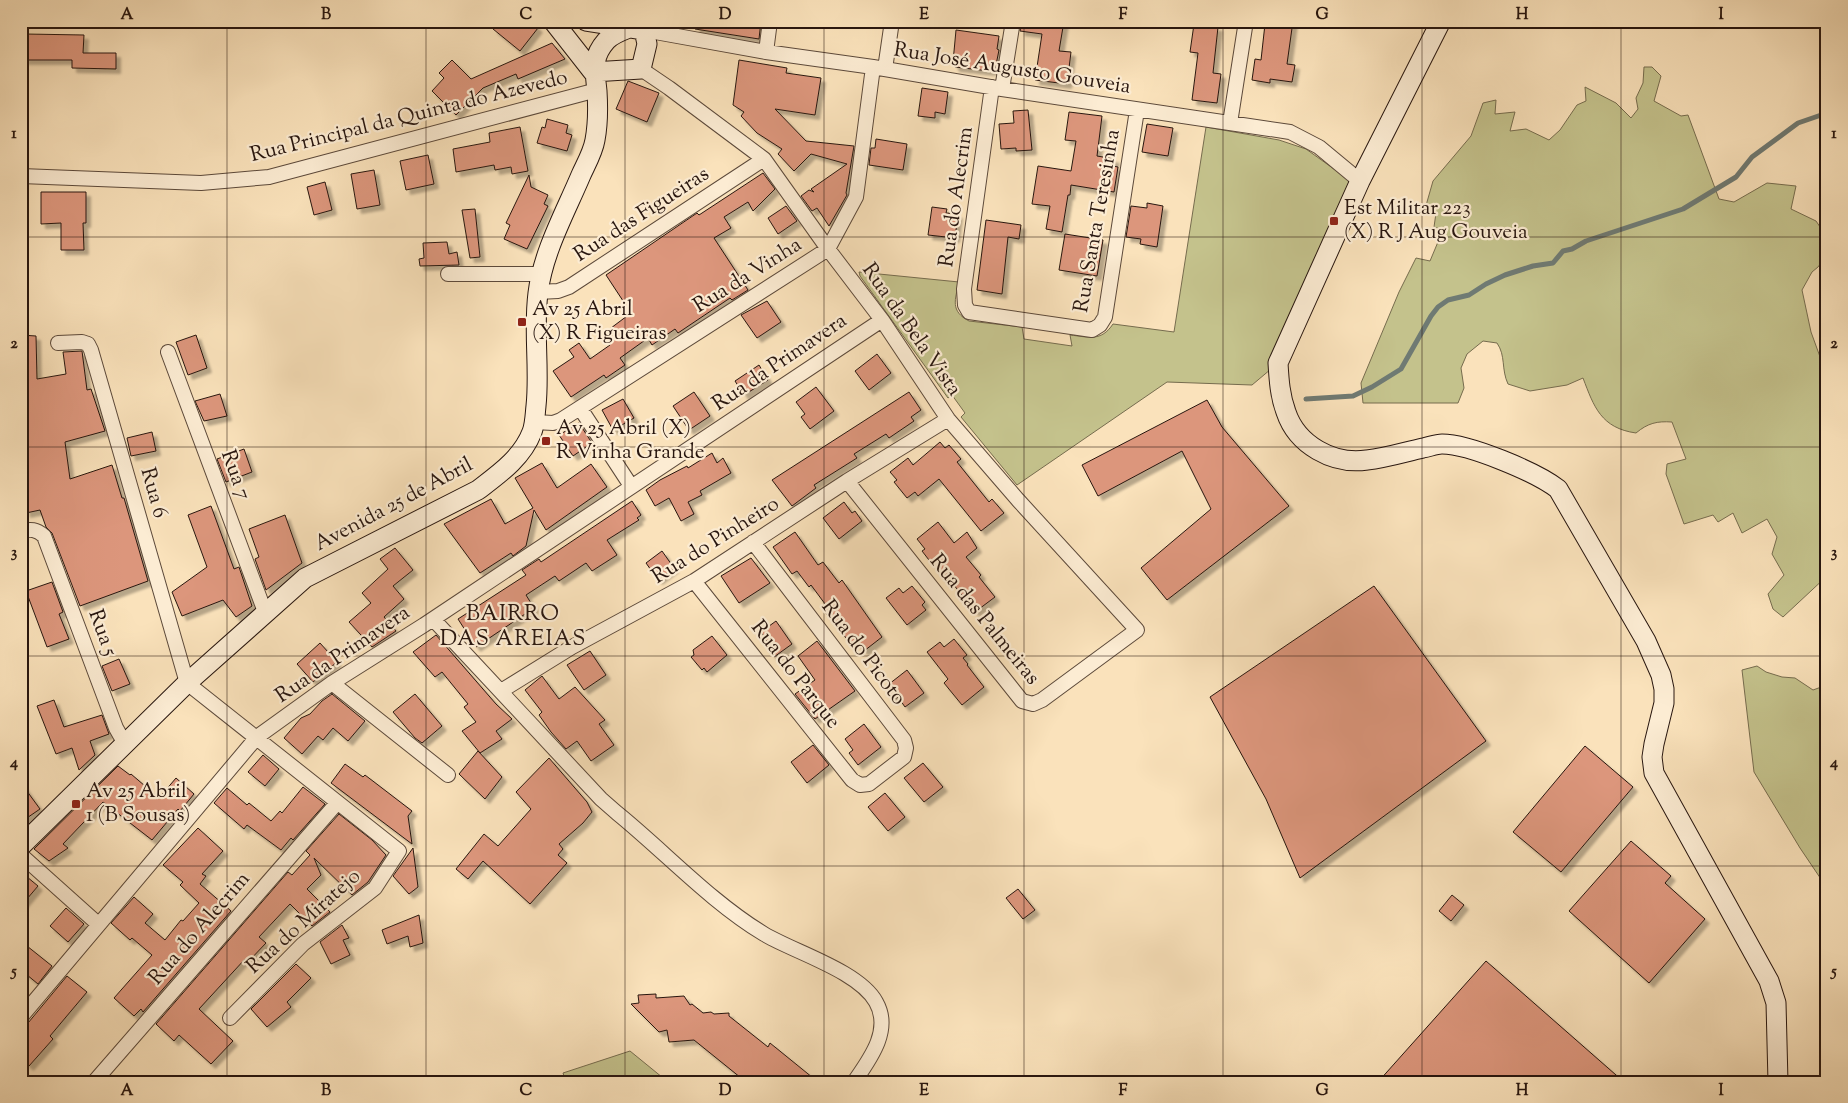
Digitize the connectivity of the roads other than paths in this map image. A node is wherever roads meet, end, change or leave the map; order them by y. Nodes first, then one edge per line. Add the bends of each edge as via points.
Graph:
1 (553, 21) edge
2 (586, 21) edge
3 (770, 21) edge
4 (892, 21) edge
5 (1013, 21) edge
6 (1246, 21) edge
7 (1441, 21) edge
8 (639, 26) edge
9 (766, 52) junction
10 (879, 68) junction
11 (641, 69) junction
12 (595, 81) junction
13 (997, 88) junction
14 (1138, 110) junction
15 (1230, 123) junction
16 (764, 159) junction
17 (21, 176) edge
18 (1360, 181) junction
19 (828, 249) junction
20 (448, 274) dead end
21 (540, 283) junction
22 (969, 312) joint
23 (882, 320) junction
24 (58, 342) dead end
25 (168, 352) dead end
26 (580, 408) junction
27 (948, 419) junction
28 (535, 422) junction
29 (847, 481) junction
30 (631, 486) junction
31 (21, 531) edge
32 (752, 542) junction
33 (694, 581) junction
34 (264, 612) junction
35 (433, 618) junction
36 (1137, 630) joint
37 (187, 683) junction
38 (332, 683) junction
39 (501, 691) junction
40 (257, 737) junction
41 (125, 744) junction
42 (448, 775) dead end
43 (869, 784) joint
44 (337, 802) junction
45 (21, 846) edge
46 (21, 855) edge
47 (98, 924) junction
48 (21, 1017) edge
49 (230, 1018) dead end
50 (94, 1082) edge
51 (854, 1082) edge
52 (1778, 1082) edge

1 - 12 street
2 - 8 street
3 - 9 street
4 - 10 street
5 - 13 street, Rua do Alecrim
6 - 15 street
7 - 18 street
8 - 9 street, Rua José Augusto Gouveia
8 - 11 street via 647,44
8 - 12 street, Avenida 25 de Abril via 606,40 596,56
9 - 10 street, Rua José Augusto Gouveia
10 - 13 street, Rua José Augusto Gouveia
10 - 19 street via 856,197
11 - 12 street
11 - 16 street, Rua da Bela Vista
12 - 17 street, Rua Principal da Quinta do Azevedo via 269,177 201,183
12 - 21 street, Avenida 25 de Abril via 598,117 595,143 551,247
13 - 14 street, Rua José Augusto Gouveia
13 - 22 street, Rua do Alecrim via 964,289
14 - 15 street, Rua José Augusto Gouveia
14 - 22 street, Rua Santa Teresinha via 1105,318 1100,325 1092,330
15 - 18 street, Rua José Augusto Gouveia via 1290,132 1319,147
16 - 19 street, Rua da Bela Vista
16 - 21 street, Rua das Figueiras via 569,287 558,291
18 - 52 street via 1278,363 1280,392 1286,414 1299,435 1317,450 1339,460 1366,461 1440,444 1457,445 1514,465 1547,480 1558,489 1646,641 1662,675 1664,703 1652,757 1654,773 1769,980 1776,1003
19 - 23 street, Rua da Bela Vista
19 - 26 street, Rua da Vinha
20 - 21 street, Rua das Figueiras
21 - 28 street, Avenida 25 de Abril via 535,329 538,364
23 - 27 street, Rua da Bela Vista
23 - 30 street, Rua da Primavera
24 - 37 street, Rua 6 via 82,342 91,350
25 - 34 street, Rua 7
26 - 28 street, Rua da Vinha via 553,423
26 - 30 street
27 - 29 street, Rua do Pinheiro
27 - 36 street, Rua da Bela Vista
28 - 34 street, Avenida 25 de Abril via 515,459 478,490 305,578
29 - 32 street, Rua do Pinheiro
29 - 36 street, Rua das Palmeiras via 1022,701 1033,704 1042,700
30 - 35 street, Rua da Primavera
31 - 41 street, Rua 5 via 38,530 44,536 116,728
32 - 33 street, Rua do Pinheiro
32 - 43 street, Rua do Picoto via 904,740 904,757
33 - 39 street, Rua do Pinheiro via 572,647
33 - 43 street, Rua do Parque via 852,780 860,785
34 - 37 street, Avenida 25 de Abril
35 - 38 street, Rua da Primavera
35 - 39 street
37 - 40 street
37 - 41 street, Avenida 25 de Abril
38 - 40 street, Rua da Primavera
38 - 42 street
39 - 51 street via 602,799 726,907 764,934 856,980 876,1002 882,1020 880,1036
40 - 44 street
40 - 47 street, Rua da Primavera
41 - 45 street, Avenida 25 de Abril
44 - 49 street, Rua do Miratejo via 399,851 375,888 303,944
44 - 50 street, Rua do Alecrim
46 - 47 street
47 - 48 street, Rua da Primavera

